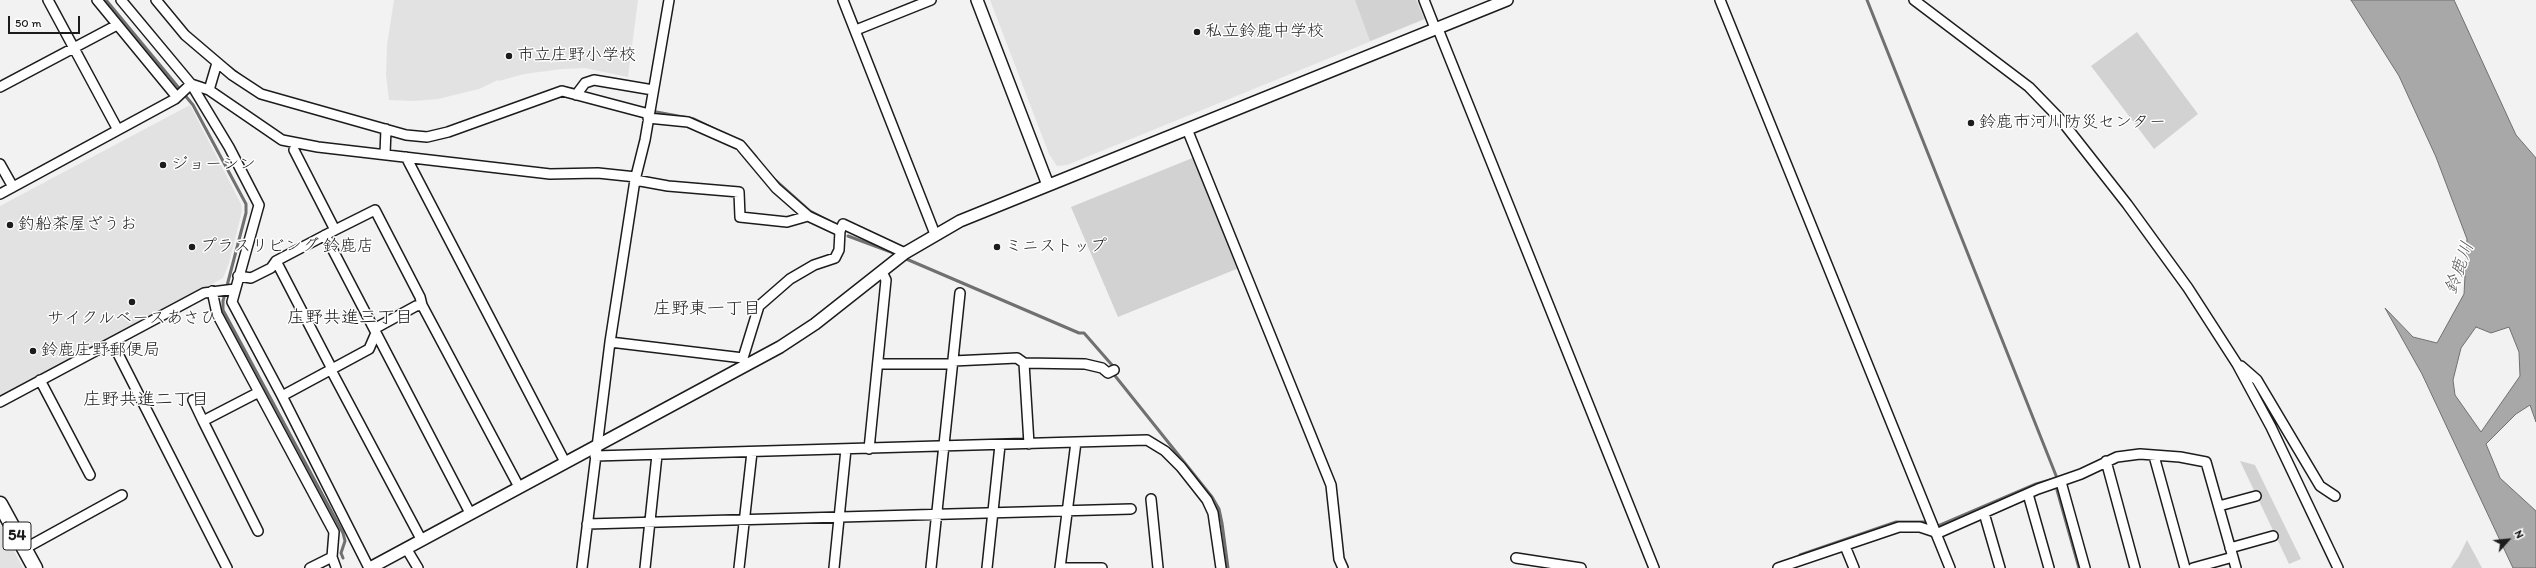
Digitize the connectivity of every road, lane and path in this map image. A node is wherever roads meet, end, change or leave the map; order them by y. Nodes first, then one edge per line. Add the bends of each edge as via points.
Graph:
1 (48, 0) edge
2 (96, 0) edge
3 (121, 0) edge
4 (156, 0) edge
5 (669, 0) edge
6 (843, 0) edge
7 (931, 0) edge
8 (977, 0) edge
9 (1424, 0) edge
10 (1507, 0) edge
11 (1720, 0) edge
12 (1914, 0) edge
13 (117, 25) junction
14 (1436, 28) junction
15 (856, 30) junction
16 (74, 48) junction
17 (217, 62) junction
18 (190, 85) junction
19 (0, 87) edge
20 (209, 90) junction
21 (653, 90) junction
22 (576, 94) junction
23 (176, 96) junction
24 (649, 113) junction
25 (386, 129) junction
26 (1188, 129) junction
27 (118, 130) junction
28 (294, 150) dead end
29 (385, 154) junction
30 (406, 156) junction
31 (0, 164) edge
32 (636, 179) junction
33 (1048, 185) junction
34 (12, 187) junction
35 (0, 194) edge
36 (808, 216) junction
37 (842, 228) junction
38 (335, 230) junction
39 (936, 234) junction
40 (325, 235) junction
41 (905, 254) junction
42 (276, 261) junction
43 (882, 272) junction
44 (238, 276) junction
45 (235, 289) junction
46 (212, 291) junction
47 (960, 293) dead end
48 (422, 305) junction
49 (375, 331) junction
50 (112, 342) junction
51 (610, 342) junction
52 (744, 362) junction
53 (952, 362) junction
54 (1024, 363) junction
55 (879, 364) junction
56 (2237, 364) junction
57 (331, 370) junction
58 (1111, 372) dead end
59 (40, 380) junction
60 (259, 392) junction
61 (282, 396) junction
62 (193, 400) dead end
63 (0, 402) edge
64 (290, 418) junction
65 (203, 421) junction
66 (279, 425) junction
67 (1076, 442) junction
68 (1029, 444) junction
69 (1000, 445) junction
70 (943, 447) junction
71 (846, 449) junction
72 (869, 449) junction
73 (596, 450) junction
74 (752, 452) junction
75 (657, 455) junction
76 (2154, 456) junction
77 (2106, 461) junction
78 (565, 462) junction
79 (90, 475) dead end
80 (2061, 482) junction
81 (519, 487) junction
82 (2028, 494) junction
83 (122, 495) dead end
84 (2256, 496) dead end
85 (2335, 496) dead end
86 (1152, 499) dead end
87 (0, 504) edge
88 (2219, 506) junction
89 (1131, 509) dead end
90 (1067, 511) junction
91 (994, 512) junction
92 (470, 513) junction
93 (1984, 513) junction
94 (937, 515) junction
95 (839, 517) junction
96 (745, 519) junction
97 (650, 523) junction
98 (586, 524) junction
99 (258, 530) dead end
100 (1935, 533) junction
101 (2273, 536) dead end
102 (421, 539) junction
103 (1845, 546) junction
104 (406, 548) junction
105 (24, 549) junction
106 (2232, 552) junction
107 (332, 557) junction
108 (1516, 558) dead end
109 (35, 568) edge
110 (226, 568) edge
111 (310, 568) edge
112 (336, 568) edge
113 (369, 568) edge
114 (418, 568) edge
115 (582, 568) edge
116 (645, 568) edge
117 (739, 568) edge
118 (834, 568) edge
119 (931, 568) edge
120 (987, 568) edge
121 (1060, 568) edge
122 (1093, 568) edge
123 (1102, 568) edge
124 (1158, 568) edge
125 (1221, 568) edge
126 (1343, 568) edge
127 (1581, 568) edge
128 (1654, 568) edge
129 (1778, 568) edge
130 (1854, 568) edge
131 (1950, 568) edge
132 (2000, 568) edge
133 (2049, 568) edge
134 (2084, 568) edge
135 (2135, 568) edge
136 (2185, 568) edge
137 (2193, 568) edge
138 (2236, 568) edge
139 (2338, 568) edge

1 - 16 street
2 - 13 street
3 - 18 street
4 - 17 street via 185,35
5 - 21 street
6 - 15 street
7 - 15 street
8 - 33 street
9 - 14 street
10 - 14 street
11 - 100 street
12 - 56 street via 2029,87 2061,120 2188,288
13 - 16 street
13 - 23 street
14 - 26 street
14 - 128 street
15 - 39 street
16 - 19 street
16 - 27 street
17 - 20 street
17 - 25 street via 261,94
18 - 20 street
18 - 23 street
18 - 44 street via 229,147 259,205
20 - 29 street via 282,140 318,147
21 - 22 street via 594,80 581,86
21 - 24 street
22 - 24 street
22 - 25 street via 562,91 448,132 427,137 406,135
23 - 27 street via 175,99
24 - 32 street
24 - 36 street via 688,122 740,145 750,154 765,177
25 - 29 street
26 - 33 street
26 - 126 street via 1329,479 1339,559
27 - 34 street
28 - 38 street
29 - 30 street
30 - 32 street via 550,174 598,173
30 - 78 street
31 - 34 street
32 - 36 street via 668,186 739,192 740,217 786,222
32 - 51 street
33 - 39 street via 960,221
34 - 35 street
36 - 37 street
37 - 41 street
37 - 52 street via 839,250 835,258 814,265 790,279 759,306
38 - 40 street
38 - 48 street via 375,210
39 - 41 street
40 - 42 street
40 - 49 street
41 - 43 street
42 - 44 street via 271,268 251,278
42 - 57 street
43 - 52 street via 815,324
43 - 55 street via 886,280
44 - 45 street
45 - 46 street
45 - 61 street via 232,302
46 - 50 street
46 - 60 street via 217,314
47 - 53 street
48 - 49 street via 416,306
48 - 81 street
49 - 57 street via 369,349
49 - 92 street
50 - 59 street
50 - 110 street
51 - 52 street
51 - 73 street
52 - 73 street
53 - 54 street via 1017,358
53 - 55 street
53 - 70 street
54 - 58 street via 1086,364
54 - 68 street
55 - 72 street
56 - 85 street via 2257,380 2320,486
56 - 139 street via 2271,427
57 - 61 street
57 - 102 street
59 - 63 street
59 - 79 street
60 - 65 street
60 - 66 street
61 - 64 street
62 - 65 street
64 - 66 street
64 - 113 street
65 - 99 street
66 - 107 street via 334,532
67 - 68 street
67 - 90 street
67 - 125 street via 1147,440 1165,452 1181,467 1213,513
68 - 69 street
69 - 70 street
69 - 91 street
70 - 72 street
70 - 94 street
71 - 72 street
71 - 74 street
71 - 95 street
73 - 75 street
73 - 78 street
73 - 98 street
74 - 75 street
74 - 96 street
75 - 97 street
76 - 77 street via 2125,456
76 - 88 street via 2206,462
76 - 136 street
77 - 80 street
77 - 135 street
78 - 81 street
80 - 82 street
80 - 134 street
81 - 92 street
82 - 93 street
82 - 133 street
83 - 105 street
84 - 88 street
86 - 124 street
87 - 105 main road, 54
88 - 106 street
89 - 90 street
90 - 91 street
90 - 121 street
91 - 94 street
91 - 120 street
92 - 102 street
93 - 100 street
93 - 132 street
94 - 95 street
94 - 119 street
95 - 96 street
95 - 118 street
96 - 97 street
96 - 117 street
97 - 98 street
97 - 116 street
98 - 115 street
100 - 103 street via 1920,527 1899,527
100 - 131 street
101 - 106 street
102 - 104 street
103 - 129 street
103 - 130 street
104 - 113 street
104 - 114 street
105 - 109 main road, 54
106 - 137 street
106 - 138 street
107 - 111 street
107 - 112 street
108 - 127 street
121 - 122 street
122 - 123 street

